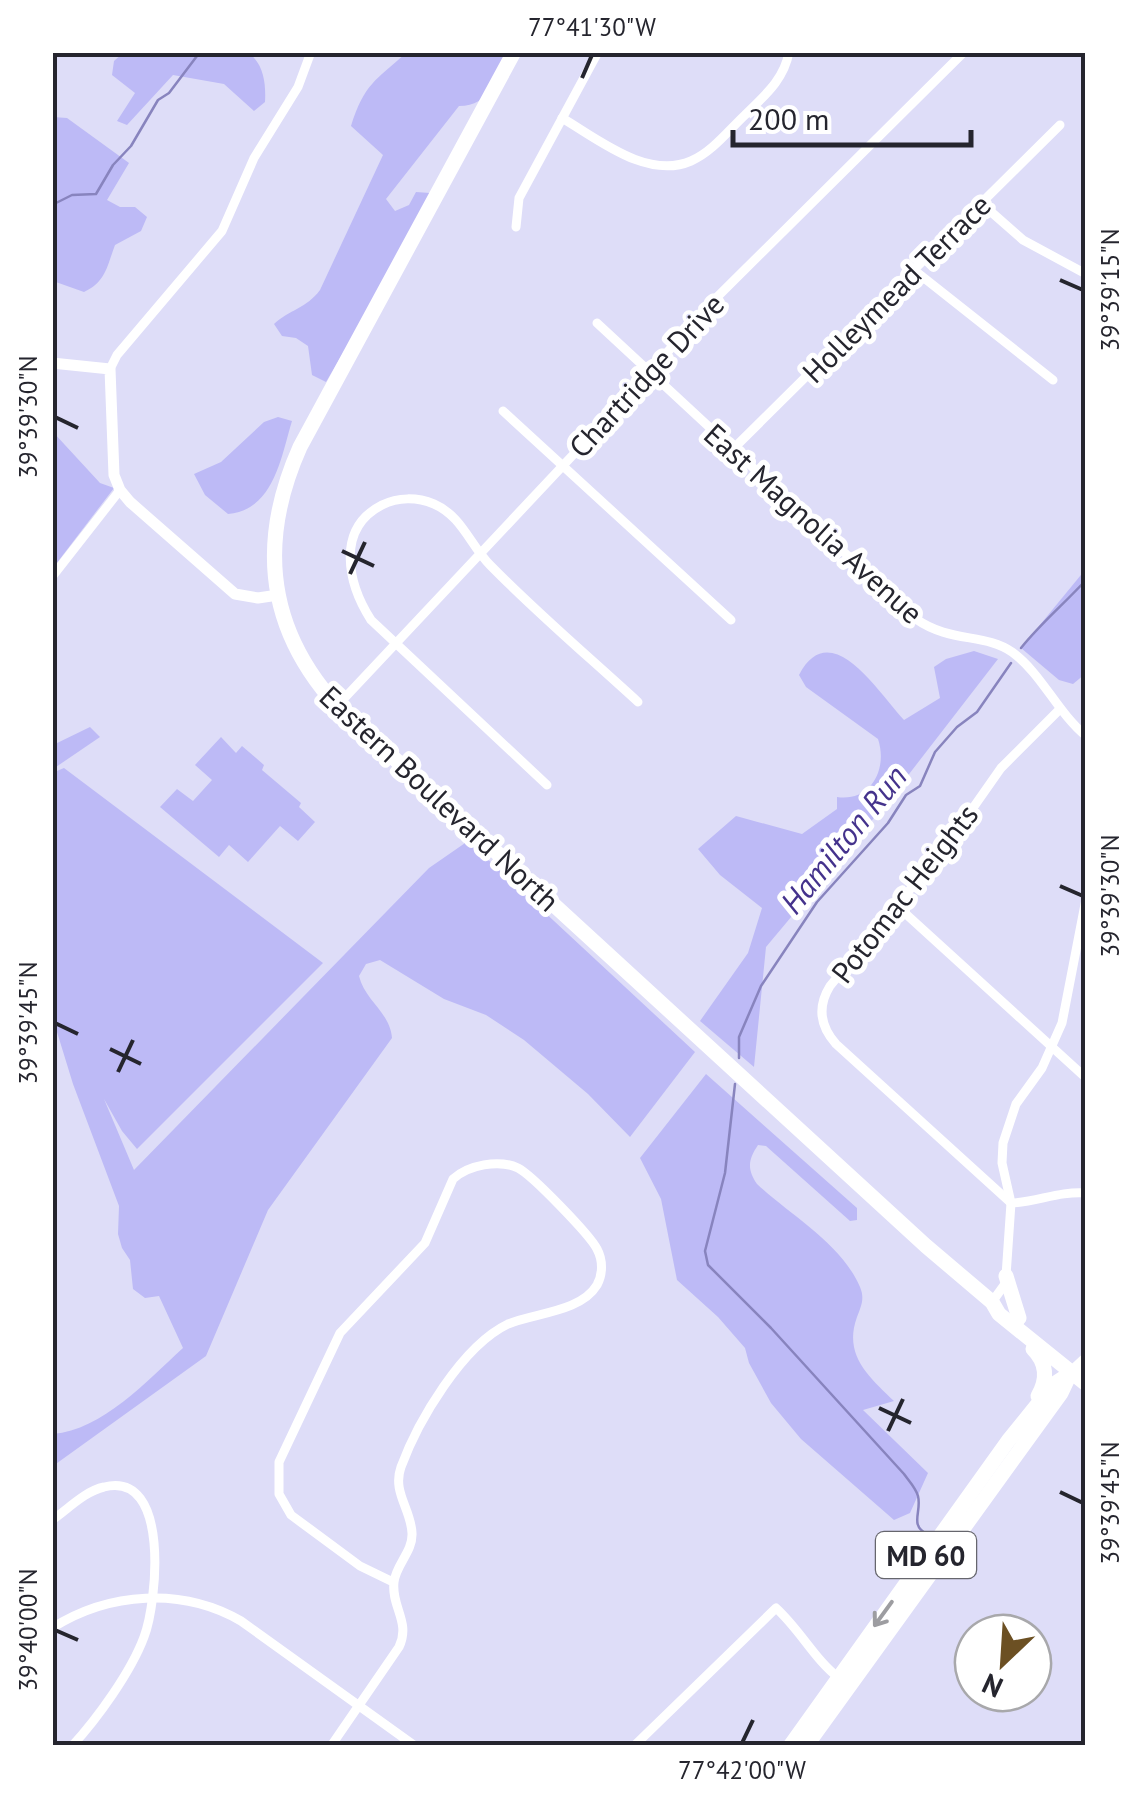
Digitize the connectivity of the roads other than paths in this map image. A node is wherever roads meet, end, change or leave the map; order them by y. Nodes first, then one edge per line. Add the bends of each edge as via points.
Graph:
1 (311, 52) edge
2 (514, 52) edge
3 (598, 52) edge
4 (789, 52) edge
5 (964, 52) edge
6 (562, 118) junction
7 (1060, 125) dead end
8 (981, 204) junction
9 (516, 227) dead end
10 (914, 270) junction
11 (1086, 274) edge
12 (596, 324) dead end
13 (52, 362) edge
14 (110, 369) junction
15 (650, 373) junction
16 (1053, 380) dead end
17 (503, 411) dead end
18 (732, 450) junction
19 (562, 464) junction
20 (120, 490) junction
21 (480, 553) junction
22 (52, 577) edge
23 (278, 595) junction
24 (731, 620) dead end
25 (395, 645) junction
26 (638, 702) dead end
27 (337, 706) junction
28 (1058, 710) junction
29 (1086, 736) edge
30 (547, 785) dead end
31 (1086, 899) edge
32 (896, 905) junction
33 (1083, 930) edge
34 (1052, 1048) junction
35 (1086, 1078) edge
36 (1086, 1193) edge
37 (1011, 1203) junction
38 (1006, 1276) junction
39 (992, 1302) junction
40 (1019, 1324) junction
41 (1086, 1359) edge
42 (1071, 1373) junction
43 (1086, 1384) edge
44 (1008, 1441) junction
45 (52, 1520) edge
46 (394, 1582) junction
47 (154, 1598) junction
48 (52, 1628) edge
49 (844, 1682) junction
50 (357, 1704) junction
51 (72, 1746) edge
52 (331, 1746) edge
53 (415, 1746) edge
54 (634, 1746) edge
55 (790, 1746) edge
56 (806, 1746) edge

1 - 14 street via 222,231
2 - 23 main road, Eastern Boulevard North via 290,470 273,541
3 - 6 street
4 - 6 street via 776,84 708,150 678,165 634,159
5 - 15 street, Chartridge Drive
6 - 9 street via 519,198
7 - 8 street, Holleymead Terrace
8 - 10 street, Holleymead Terrace
8 - 11 street via 1023,240
10 - 16 street
10 - 18 street, Holleymead Terrace
12 - 15 street, East Magnolia Avenue
13 - 14 street
14 - 20 street
15 - 18 street, East Magnolia Avenue
15 - 19 street, Chartridge Drive
17 - 19 street
18 - 28 street, East Magnolia Avenue via 916,618 944,634 1012,652
19 - 21 street, Chartridge Drive
19 - 24 street
20 - 22 street
20 - 23 street via 235,594
21 - 25 street, Chartridge Drive
21 - 25 street via 450,514 427,501 386,503 363,518 351,544 351,574 363,607
21 - 26 street
23 - 27 main road, Eastern Boulevard North via 293,643
25 - 27 street, Chartridge Drive
25 - 30 street
27 - 39 main road, Eastern Boulevard North
28 - 29 street, East Magnolia Avenue
28 - 32 street, Potomac Heights via 1001,768
31 - 33 street
32 - 34 street
32 - 37 street, Potomac Heights via 824,996 823,1026
33 - 34 street
34 - 35 street
34 - 37 street via 1008,1124 1002,1163
36 - 37 street
37 - 38 street
38 - 39 street
38 - 40 main road
39 - 40 main road, Eastern Boulevard North
40 - 42 main road, Eastern Boulevard North
40 - 44 main road via 1020,1338 1045,1367 1044,1384
41 - 42 main road
42 - 43 main road, Eastern Boulevard North
42 - 44 main road, MD 60
42 - 49 main road, MD 60
44 -> 49 main road, MD 60
45 - 47 street via 106,1486 135,1492 149,1517
46 - 46 street via 412,1531 398,1476 445,1381 499,1330 586,1298 601,1276 597,1248 518,1168 482,1166 453,1179 425,1243 340,1333 279,1462 278,1494 291,1514 360,1566
46 - 50 street via 404,1632
47 - 48 street via 98,1604
47 - 50 street via 226,1612
47 - 51 street via 136,1656
49 - 54 street via 776,1608
49 - 55 main road, MD 60
49 - 56 main road, MD 60
50 - 52 street
50 - 53 street

